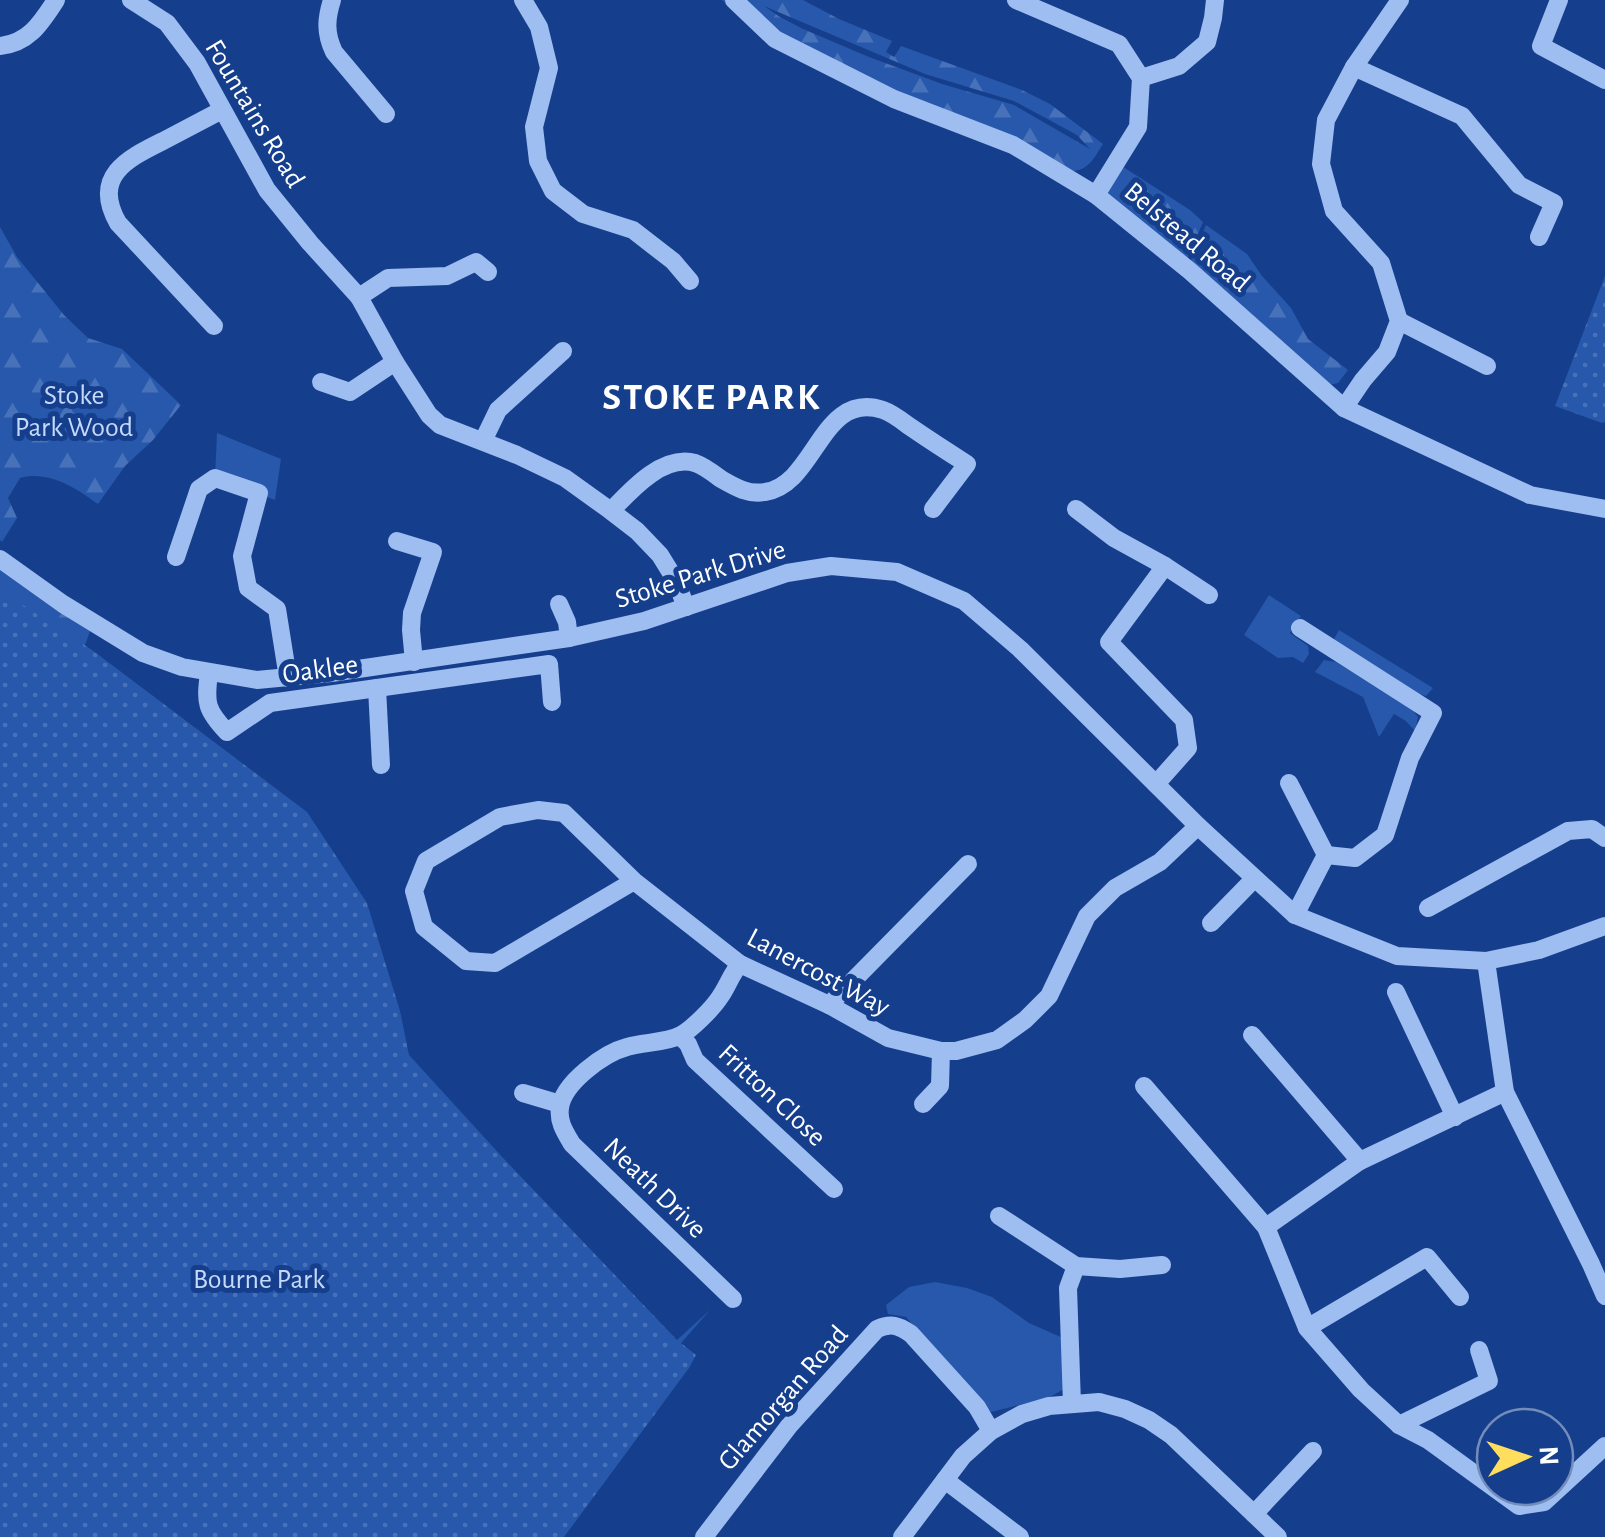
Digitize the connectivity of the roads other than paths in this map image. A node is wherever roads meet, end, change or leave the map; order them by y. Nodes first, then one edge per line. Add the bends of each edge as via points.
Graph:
1 (56, 0) edge
2 (131, 0) edge
3 (332, 0) edge
4 (522, 0) edge
5 (734, 0) edge
6 (1016, 0) edge
7 (1214, 0) edge
8 (1400, 0) edge
9 (1559, 0) edge
10 (154, 6) edge
11 (1053, 7) edge
12 (0, 46) edge
13 (1354, 67) junction
14 (1141, 78) junction
15 (1605, 80) edge
16 (222, 110) junction
17 (386, 114) dead end
18 (1096, 195) junction
19 (1539, 237) dead end
20 (488, 272) dead end
21 (690, 281) dead end
22 (359, 297) junction
23 (1400, 321) junction
24 (214, 326) dead end
25 (563, 351) dead end
26 (394, 362) junction
27 (1487, 366) dead end
28 (320, 382) dead end
29 (1344, 408) junction
30 (483, 441) junction
31 (933, 509) dead end
32 (1076, 509) dead end
33 (1605, 509) edge
34 (612, 511) junction
35 (397, 540) dead end
36 (176, 557) dead end
37 (0, 559) edge
38 (1164, 566) junction
39 (1209, 595) dead end
40 (559, 604) dead end
41 (686, 607) junction
42 (1300, 628) dead end
43 (569, 638) junction
44 (414, 662) junction
45 (209, 673) junction
46 (288, 678) junction
47 (376, 688) junction
48 (552, 702) dead end
49 (380, 765) dead end
50 (1289, 783) dead end
51 (1156, 784) junction
52 (1198, 826) junction
53 (1605, 838) edge
54 (1326, 855) junction
55 (968, 864) dead end
56 (1254, 879) junction
57 (634, 880) junction
58 (1428, 908) dead end
59 (1295, 916) junction
60 (1211, 923) dead end
61 (1604, 928) edge
62 (1486, 961) junction
63 (740, 964) junction
64 (1396, 992) dead end
65 (829, 1005) junction
66 (1252, 1035) dead end
67 (680, 1036) junction
68 (942, 1051) junction
69 (1144, 1086) dead end
70 (1504, 1092) junction
71 (523, 1093) dead end
72 (560, 1104) junction
73 (923, 1104) dead end
74 (1454, 1117) junction
75 (1360, 1161) junction
76 (834, 1189) dead end
77 (999, 1216) dead end
78 (1266, 1226) junction
79 (1598, 1261) edge
80 (1162, 1265) dead end
81 (1076, 1266) junction
82 (1605, 1296) edge
83 (1460, 1297) dead end
84 (733, 1298) dead end
85 (1307, 1328) junction
86 (1479, 1350) dead end
87 (1072, 1404) junction
88 (1398, 1425) junction
89 (991, 1430) junction
90 (1605, 1446) edge
91 (1313, 1451) dead end
92 (945, 1480) junction
93 (1254, 1514) junction
94 (704, 1537) edge
95 (902, 1537) edge
96 (1020, 1537) edge
97 (1278, 1537) edge

1 - 12 street via 30,35
2 - 10 street, Fountains Road
3 - 17 street via 330,43
4 - 21 street via 539,27 549,68 534,127 538,162 553,191 584,214 634,230
5 - 18 street, Belstead Road via 775,40 894,99 1013,145
6 - 11 street
7 - 14 street via 1207,42 1178,66
8 - 13 street
9 - 15 street via 1541,46
10 - 16 street, Fountains Road
11 - 14 street via 1118,44
13 - 19 street via 1462,116 1519,186 1554,203
13 - 23 street via 1326,120 1321,164 1334,210 1381,263
14 - 18 street via 1138,126
16 - 22 street, Fountains Road via 267,190
16 - 24 street via 128,158 109,195 118,223
18 - 29 street, Belstead Road
20 - 22 street via 476,262 447,276 388,278
22 - 26 street, Fountains Road
23 - 27 street
23 - 29 street via 1387,352
25 - 30 street via 498,410
26 - 28 street via 350,392
26 - 30 street, Fountains Road via 440,425
29 - 33 street, Belstead Road via 1530,495
30 - 34 street, Fountains Road via 566,478
31 - 34 street via 967,464 886,410 869,408 831,424 794,478 776,490 747,492 700,465 678,462 656,472
32 - 38 street
34 - 41 street, Fountains Road via 660,555
35 - 44 street via 435,546 412,612
36 - 46 street via 199,489 215,478 259,493 242,556 248,588 276,609
37 - 45 street, Stoke Park Drive via 142,652
38 - 39 street
38 - 51 street via 1109,642 1184,720 1188,748
40 - 43 street
41 - 43 street, Stoke Park Drive
41 - 51 street, Stoke Park Drive via 786,572 831,566 898,572 964,601
42 - 54 street via 1433,713 1384,835 1355,858
43 - 44 street, Stoke Park Drive
44 - 46 street, Stoke Park Drive
45 - 46 street, Stoke Park Drive
45 - 47 street, Oaklee via 206,699 227,732 270,703
47 - 48 street, Oaklee via 549,664
47 - 49 street, Oaklee
50 - 54 street
51 - 52 street, Stoke Park Drive
52 - 56 street, Stoke Park Drive
52 - 68 street, Lanercost Way via 1087,916 1049,996 1025,1020 998,1040
53 - 58 street via 1592,829 1568,831
54 - 59 street
55 - 65 street
56 - 59 street, Stoke Park Drive
56 - 60 street
57 - 57 street, Lanercost Way via 564,813 538,810 500,818 426,861 414,891 424,927 466,961 496,963
57 - 63 street, Lanercost Way
59 - 62 street, Stoke Park Drive via 1397,956
61 - 62 street, Stoke Park Drive
62 - 70 street
63 - 65 street, Lanercost Way
63 - 67 street via 722,996
64 - 74 street
65 - 68 street, Lanercost Way via 888,1038
66 - 75 street
67 - 72 street via 604,1057
67 - 76 street, Fritton Close via 695,1060
68 - 73 street via 940,1086
69 - 78 street
70 - 74 street
70 - 79 street
71 - 72 street
72 - 84 street, Neath Drive via 560,1122 572,1144
74 - 75 street
75 - 78 street
77 - 81 street
78 - 85 street
79 - 82 street
80 - 81 street
81 - 87 street via 1068,1288
83 - 85 street via 1426,1257
85 - 88 street
86 - 88 street via 1489,1381
87 - 89 street via 1022,1414
87 - 93 street via 1099,1402 1148,1420
88 - 90 street via 1519,1506 1544,1502
89 - 92 street
89 - 94 street, Glamorgan Road via 911,1334 886,1325 789,1426
91 - 93 street
92 - 95 street
92 - 96 street
93 - 97 street

